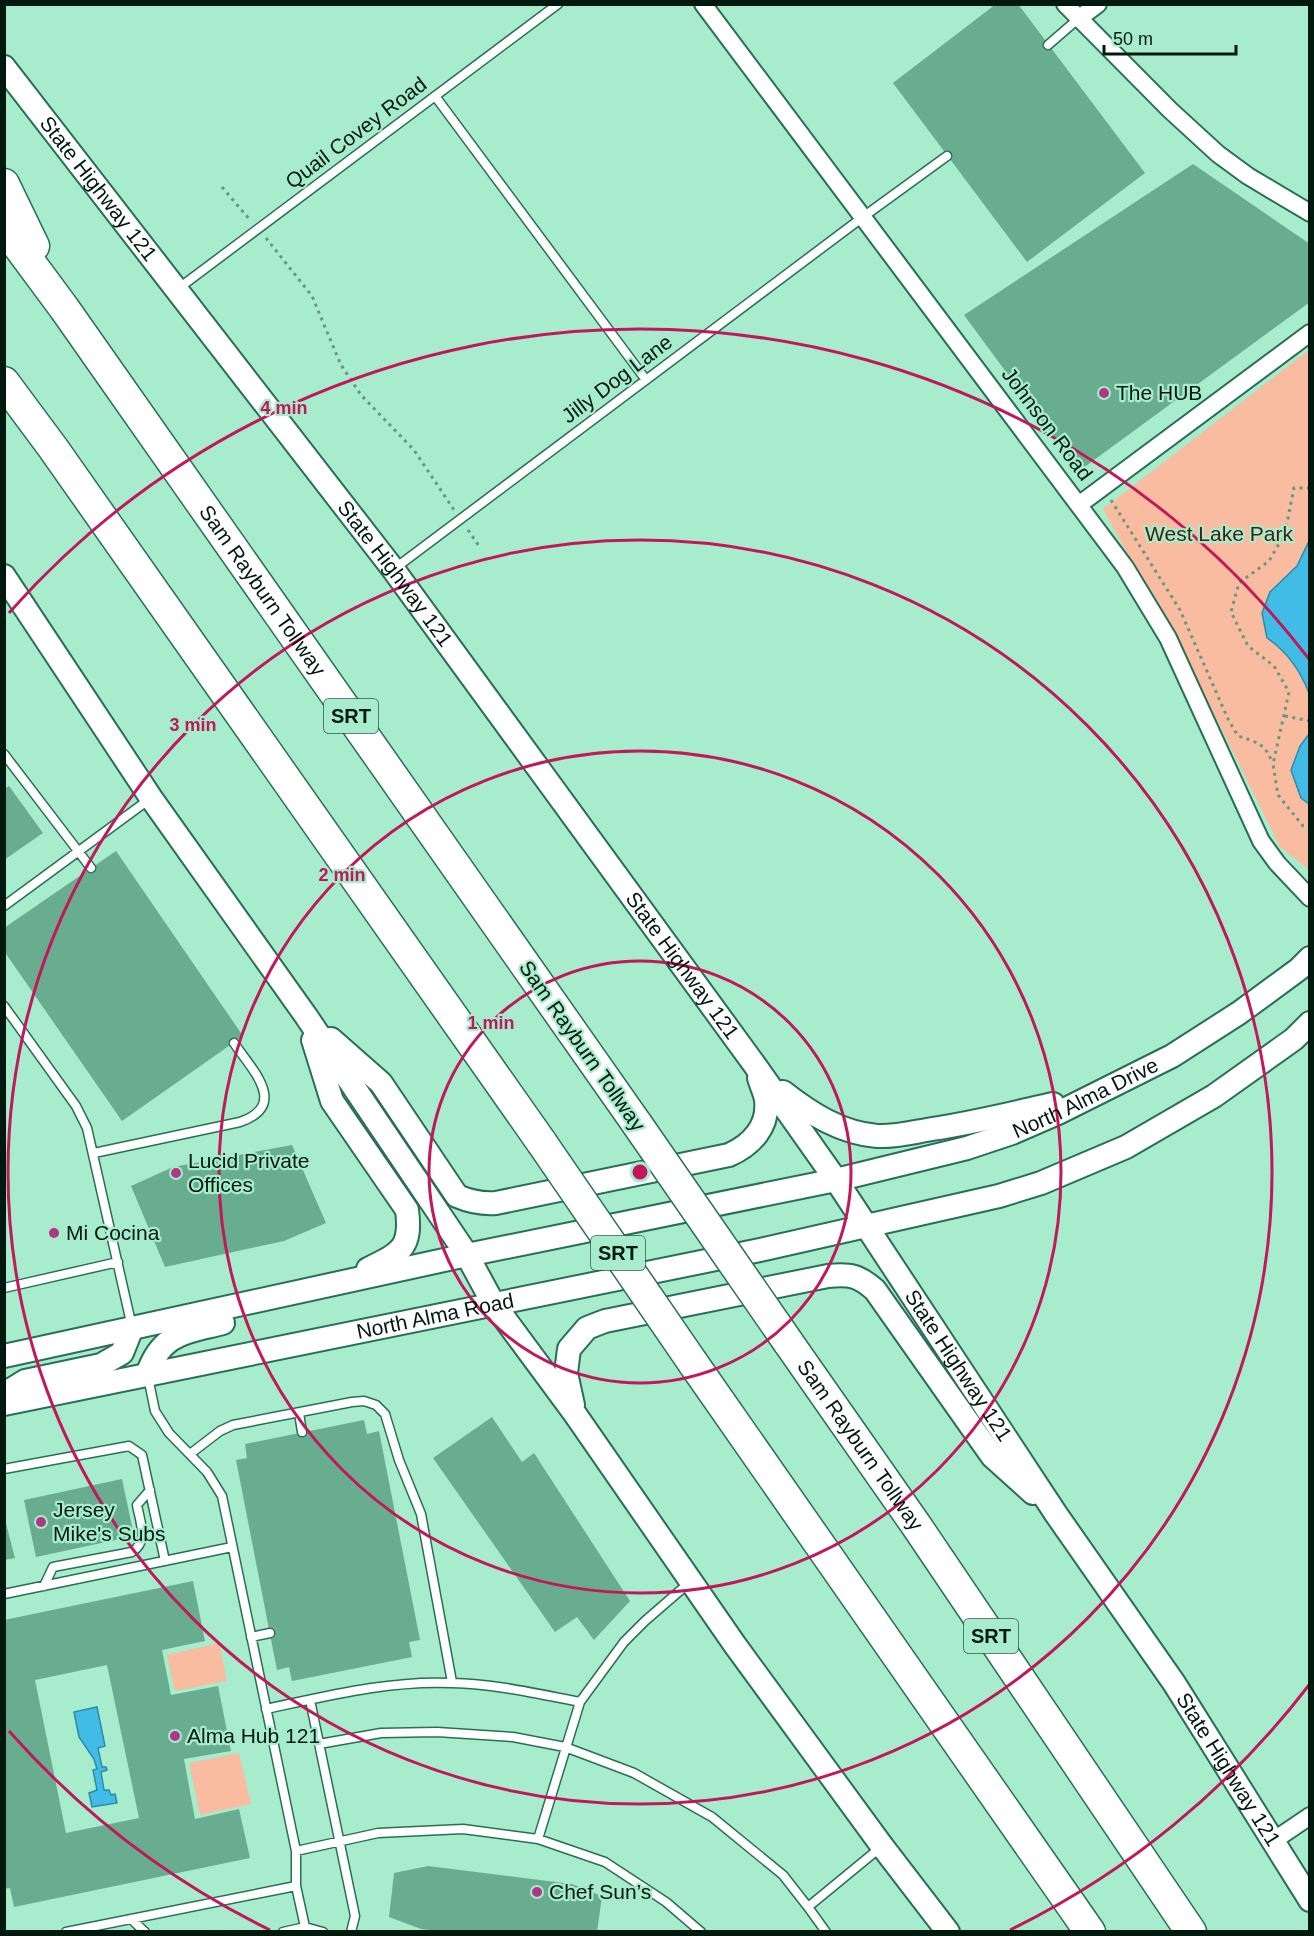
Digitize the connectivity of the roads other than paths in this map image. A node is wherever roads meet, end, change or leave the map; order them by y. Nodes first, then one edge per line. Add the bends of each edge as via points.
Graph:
1 (558, 4) edge
2 (703, 4) edge
3 (1065, 4) edge
4 (1098, 4) edge
5 (1078, 19) junction
6 (1048, 45) dead end
7 (4, 67) edge
8 (435, 96) junction
9 (948, 156) dead end
10 (4, 184) edge
11 (1310, 213) edge
12 (863, 217) junction
13 (4, 227) edge
14 (176, 290) junction
15 (64, 308) junction
16 (1310, 333) edge
17 (646, 380) junction
18 (4, 382) edge
19 (4, 395) edge
20 (53, 448) junction
21 (1080, 504) junction
22 (393, 569) junction
23 (4, 576) edge
24 (4, 754) edge
25 (152, 798) junction
26 (79, 851) junction
27 (91, 868) dead end
28 (1310, 898) edge
29 (4, 906) edge
30 (1310, 958) edge
31 (4, 1006) edge
32 (306, 1016) junction
33 (1310, 1023) edge
34 (234, 1043) dead end
35 (754, 1064) junction
36 (1093, 1095) junction
37 (94, 1153) junction
38 (836, 1180) junction
39 (865, 1226) junction
40 (467, 1255) junction
41 (118, 1262) junction
42 (339, 1283) junction
43 (4, 1288) edge
44 (245, 1303) junction
45 (493, 1303) junction
46 (132, 1328) junction
47 (4, 1356) edge
48 (147, 1375) junction
49 (4, 1394) edge
50 (4, 1404) edge
51 (299, 1413) junction
52 (575, 1414) junction
53 (302, 1432) dead end
54 (190, 1454) junction
55 (4, 1469) edge
56 (150, 1490) junction
57 (1056, 1514) junction
58 (232, 1547) junction
59 (165, 1561) junction
60 (690, 1582) junction
61 (44, 1586) junction
62 (4, 1594) edge
63 (270, 1633) dead end
64 (251, 1637) junction
65 (452, 1683) junction
66 (310, 1700) junction
67 (580, 1702) junction
68 (266, 1708) junction
69 (319, 1744) junction
70 (565, 1748) junction
71 (1310, 1816) edge
72 (538, 1839) junction
73 (340, 1842) junction
74 (1273, 1842) junction
75 (882, 1846) junction
76 (296, 1851) junction
77 (296, 1887) junction
78 (1310, 1900) edge
79 (808, 1907) junction
80 (131, 1919) junction
81 (305, 1927) junction
82 (66, 1932) edge
83 (146, 1932) edge
84 (283, 1932) edge
85 (323, 1932) edge
86 (351, 1932) edge
87 (701, 1932) edge
88 (826, 1932) edge
89 (948, 1932) edge
90 (1090, 1932) edge
91 (1191, 1932) edge

1 - 8 lane, Quail Covey Road
2 - 12 street, Johnson Road
3 - 5 street
4 - 5 street
5 - 6 lane
5 - 11 street via 1218,154
7 - 14 main road, State Highway 121
8 - 14 lane, Quail Covey Road
8 - 17 lane
9 - 12 lane, Jilly Dog Lane
10 - 15 highway
12 - 17 lane, Jilly Dog Lane
12 - 21 street, Johnson Road
13 - 15 highway, Sam Rayburn Tollway / SRT
14 - 22 main road, State Highway 121
15 - 91 highway, Sam Rayburn Tollway / SRT, bridge via 916,1525
16 - 21 street
17 - 22 lane, Jilly Dog Lane
18 - 20 highway, SRT
19 - 20 highway
20 - 90 highway, SRT, bridge
21 - 28 street, Johnson Road via 1164,630 1261,841
22 - 35 main road, State Highway 121
23 - 25 main road
24 - 26 lane
25 - 26 lane
25 - 32 main road
26 - 27 lane
26 - 29 lane
30 - 36 main road, North Alma Drive via 1229,1020 1172,1056
31 - 37 lane via 76,1106
32 - 35 main road via 381,1083 458,1196 483,1204 740,1150 757,1136 765,1115 766,1100
32 - 40 main road
32 - 42 main road via 332,1101 407,1210 410,1229 394,1256
33 - 39 main road via 1294,1039 1214,1096 1126,1147 999,1196
34 - 37 lane via 264,1089 260,1112 240,1122
35 - 36 main road via 810,1114 878,1136 960,1125
35 - 38 main road, State Highway 121
36 - 38 main road, North Alma Drive via 1007,1135
37 - 41 lane
38 - 39 main road, State Highway 121
38 - 40 main road
39 - 45 main road, North Alma Road
39 - 57 main road, State Highway 121
40 - 42 main road
40 - 45 main road
41 - 43 lane
41 - 46 lane
42 - 44 main road
44 - 46 main road
44 - 48 main road via 239,1315 227,1321 168,1340
45 - 48 main road, North Alma Road
45 - 52 main road
46 - 47 main road
46 - 49 main road via 122,1353 101,1365 26,1381
48 - 50 main road, North Alma Road
48 - 54 lane via 155,1411 169,1433
51 - 53 lane
51 - 54 lane via 233,1425
51 - 65 lane via 364,1401 385,1414 421,1514
52 - 57 main road via 566,1373 569,1348 587,1328 604,1321 847,1274 863,1279 875,1290 992,1456
52 - 60 main road
54 - 58 lane via 222,1496
55 - 56 lane via 129,1446 142,1455
56 - 59 lane
56 - 61 lane via 137,1505 143,1539 139,1547 132,1552 53,1567
57 - 74 main road, State Highway 121 via 1174,1683
58 - 59 lane
58 - 64 lane
59 - 61 lane
60 - 67 lane via 624,1642
60 - 75 main road
61 - 62 lane
63 - 64 lane
64 - 68 lane
65 - 66 lane via 369,1688
65 - 67 lane via 515,1689
66 - 68 lane
66 - 69 lane
67 - 70 lane
68 - 76 lane
69 - 70 lane via 381,1733 437,1732 513,1737
69 - 73 lane
70 - 72 lane
70 - 79 lane via 634,1773 712,1817 783,1875
71 - 74 street
72 - 73 lane via 463,1829 378,1833
72 - 87 lane via 605,1862 666,1902
73 - 76 lane
73 - 86 lane via 355,1916
74 - 78 main road, State Highway 121
75 - 79 lane
75 - 89 main road
76 - 77 lane
77 - 80 lane
77 - 81 lane
79 - 88 lane
80 - 82 lane
80 - 83 lane
81 - 84 lane
81 - 85 lane

